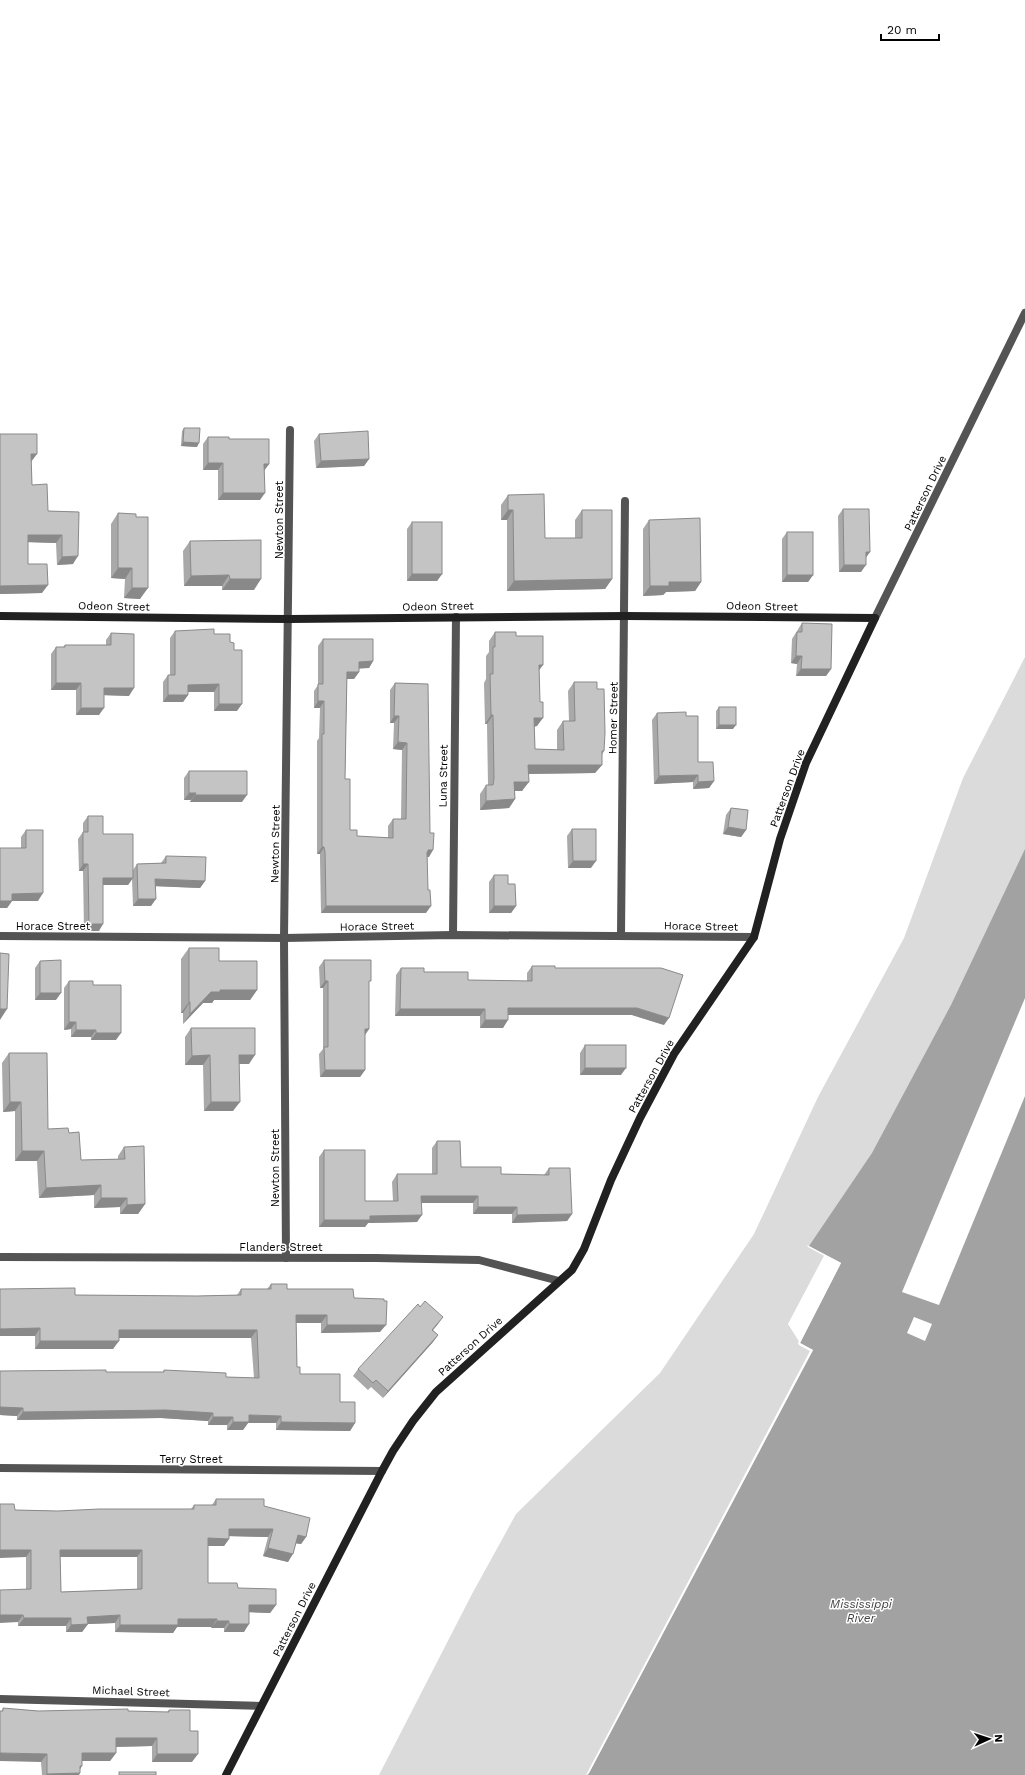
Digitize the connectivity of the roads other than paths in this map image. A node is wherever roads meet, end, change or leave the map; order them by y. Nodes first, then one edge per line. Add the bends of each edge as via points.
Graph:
1 (1025, 313) edge
2 (290, 430) dead end
3 (624, 501) dead end
4 (0, 616) edge
5 (625, 616) junction
6 (456, 617) junction
7 (875, 618) junction
8 (289, 619) junction
9 (453, 935) junction
10 (0, 936) edge
11 (621, 936) junction
12 (754, 937) junction
13 (284, 938) junction
14 (0, 1257) edge
15 (286, 1258) junction
16 (559, 1281) junction
17 (0, 1468) edge
18 (382, 1471) junction
19 (0, 1699) edge
20 (262, 1706) junction
21 (226, 1775) edge

1 - 7 street, Patterson Drive
2 - 8 street, Newton Street
3 - 5 street, Homer Street
4 - 8 street, Odeon Street
5 - 6 street, Odeon Street
5 - 7 street, Odeon Street
5 - 11 street, Homer Street
6 - 8 street, Odeon Street
6 - 9 street, Luna Street
7 - 12 street, Patterson Drive via 806,763 780,839
8 - 13 street, Newton Street
9 - 11 street, Horace Street
9 - 13 street, Horace Street
10 - 13 street, Horace Street
11 - 12 street, Horace Street
12 - 16 street, Patterson Drive via 674,1054 611,1180 584,1249 572,1270
13 - 15 street, Newton Street
14 - 15 street, Flanders Street
15 - 16 street, Flanders Street via 479,1260
16 - 18 street, Patterson Drive via 436,1392 413,1421
17 - 18 street, Terry Street
18 - 20 street, Patterson Drive
19 - 20 street, Michael Street
20 - 21 street, Patterson Drive

